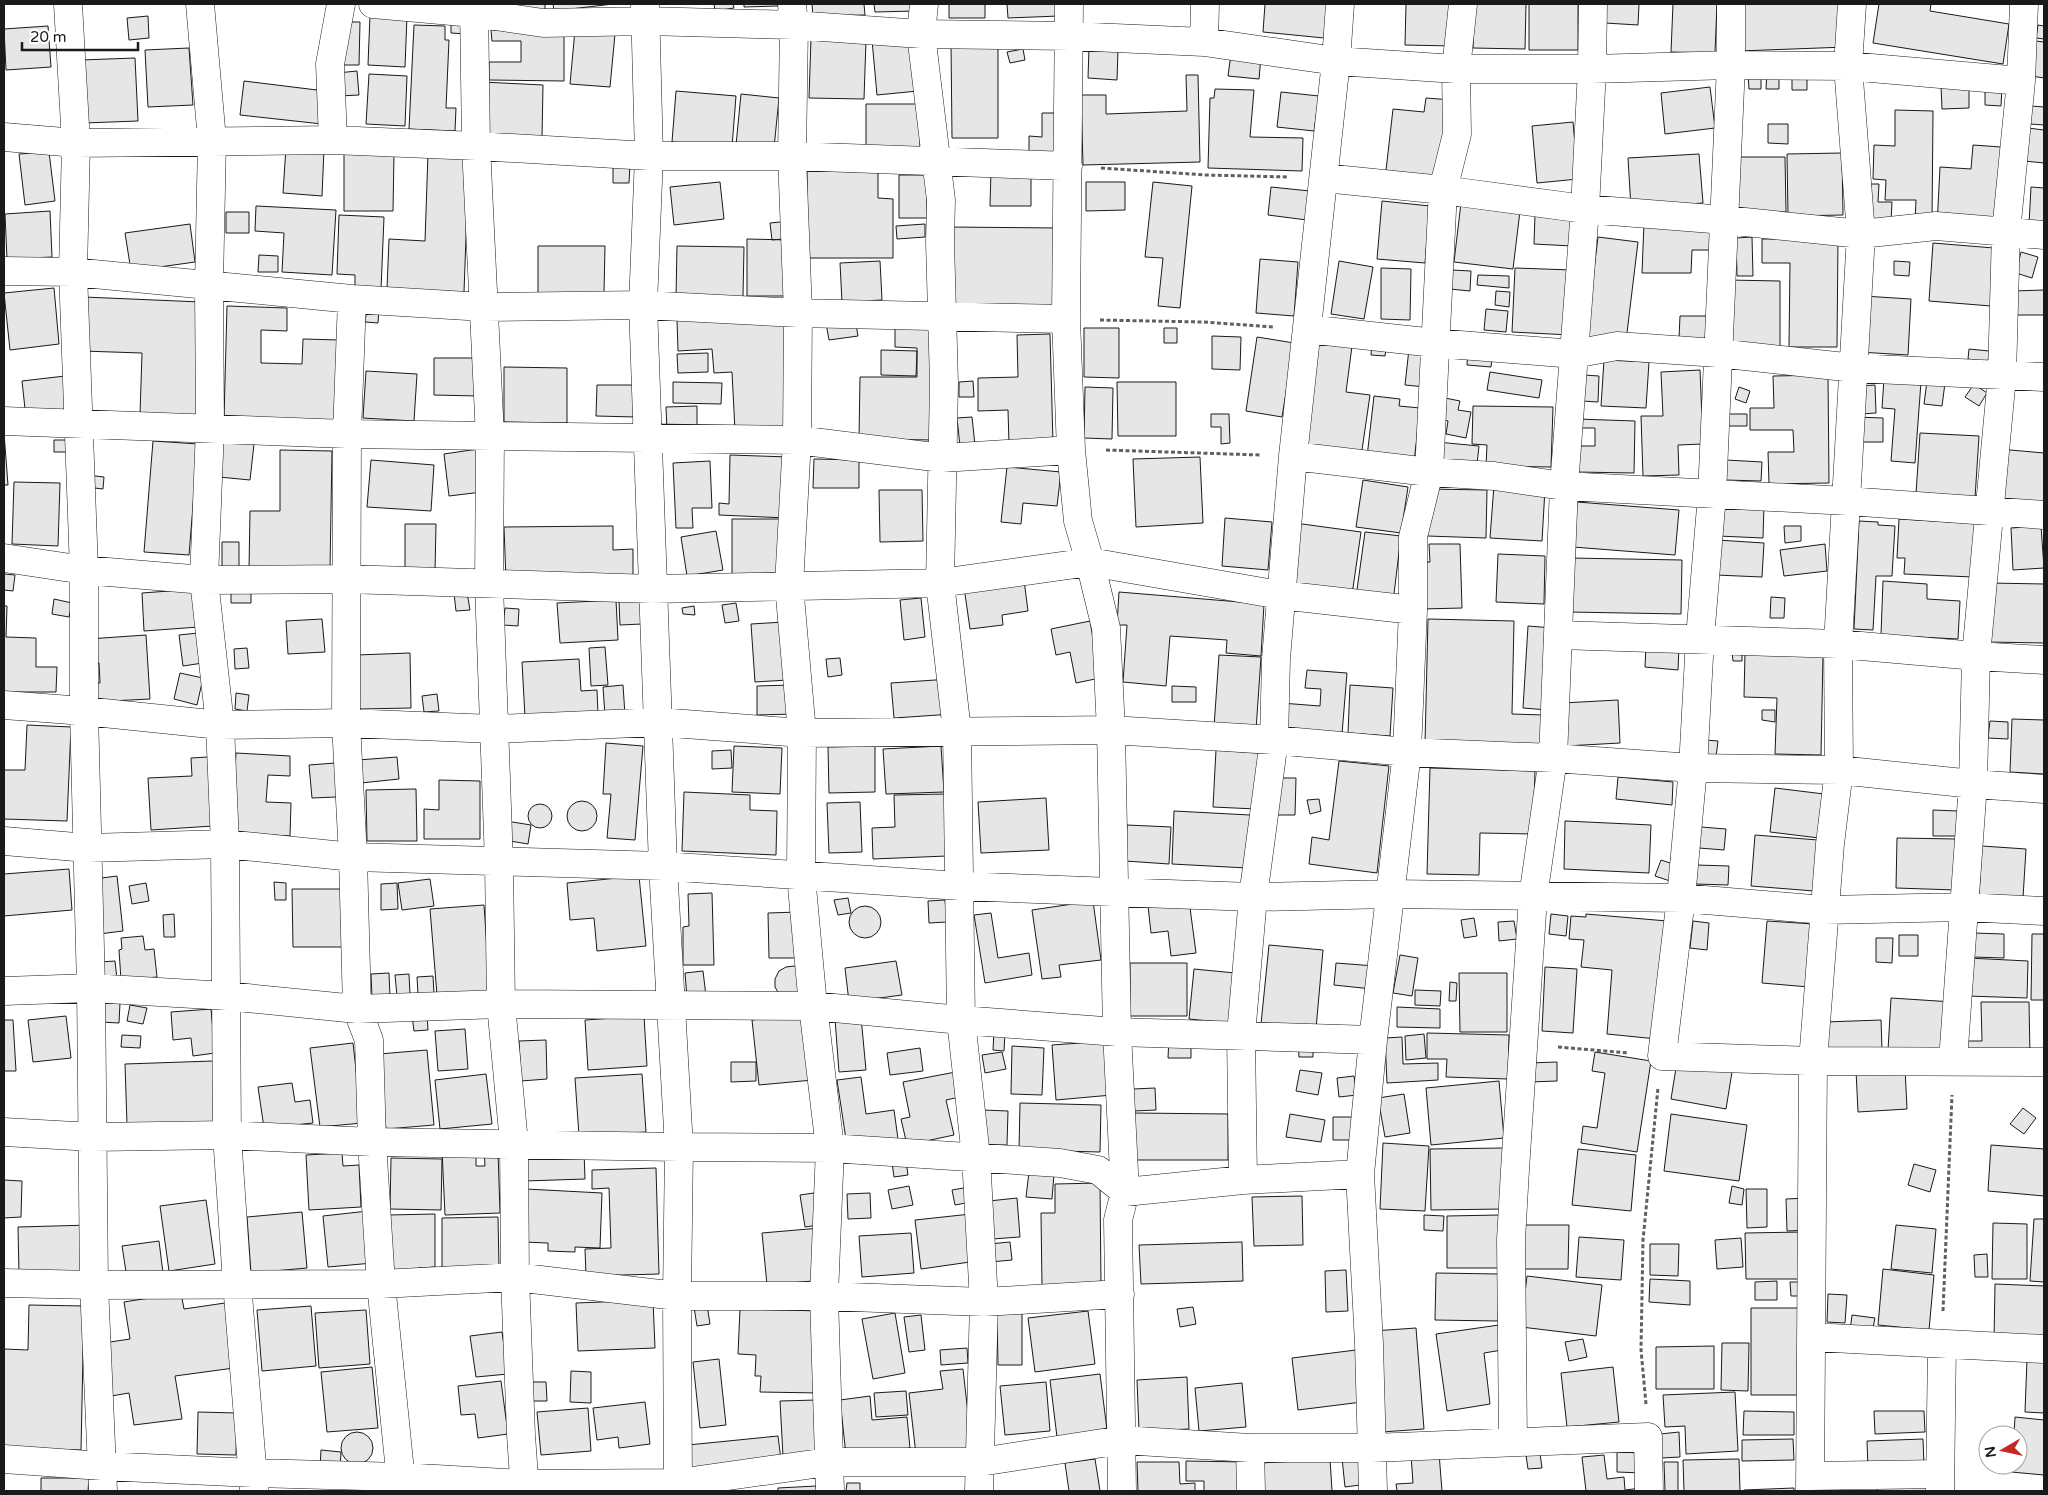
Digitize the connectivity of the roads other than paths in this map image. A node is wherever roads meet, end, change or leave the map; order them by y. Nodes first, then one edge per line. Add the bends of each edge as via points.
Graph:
1 (68, 4) edge
2 (200, 4) edge
3 (341, 4) edge
4 (373, 4) edge
5 (924, 4) edge
6 (1069, 4) edge
7 (1205, 4) edge
8 (1340, 4) edge
9 (1463, 4) edge
10 (1593, 4) edge
11 (1731, 4) edge
12 (1852, 4) edge
13 (2024, 4) edge
14 (474, 9) edge
15 (646, 13) edge
16 (793, 14) edge
17 (921, 34) junction
18 (1070, 36) junction
19 (1204, 42) junction
20 (1336, 61) junction
21 (1731, 65) junction
22 (1848, 66) junction
23 (1456, 69) junction
24 (1592, 69) junction
25 (2021, 81) junction
26 (4, 138) edge
27 (212, 140) junction
28 (333, 140) junction
29 (76, 143) junction
30 (476, 146) junction
31 (649, 156) junction
32 (792, 156) junction
33 (937, 161) junction
34 (1068, 166) junction
35 (1324, 178) junction
36 (1443, 190) junction
37 (1584, 209) junction
38 (1725, 220) junction
39 (2006, 232) junction
40 (1861, 234) junction
41 (2044, 235) edge
42 (4, 271) edge
43 (73, 272) junction
44 (209, 285) junction
45 (352, 299) junction
46 (643, 305) junction
47 (484, 307) junction
48 (798, 313) junction
49 (942, 315) junction
50 (1066, 319) junction
51 (1307, 329) junction
52 (1435, 343) junction
53 (1717, 353) junction
54 (1574, 354) junction
55 (1854, 368) junction
56 (2002, 376) junction
57 (2044, 377) edge
58 (4, 421) edge
59 (78, 424) junction
60 (210, 428) junction
61 (347, 434) junction
62 (490, 437) junction
63 (648, 438) junction
64 (797, 440) junction
65 (1071, 450) junction
66 (1292, 456) junction
67 (942, 458) junction
68 (1429, 472) junction
69 (1564, 486) junction
70 (1712, 495) junction
71 (1847, 501) junction
72 (1990, 510) junction
73 (2044, 515) edge
74 (4, 558) edge
75 (1090, 562) junction
76 (84, 570) junction
77 (204, 580) junction
78 (346, 580) junction
79 (940, 583) junction
80 (488, 584) junction
81 (789, 586) junction
82 (652, 590) junction
83 (1280, 595) junction
84 (1413, 610) junction
85 (1559, 635) junction
86 (1700, 638) junction
87 (1838, 644) junction
88 (1976, 656) junction
89 (2044, 660) edge
90 (4, 706) edge
91 (84, 711) junction
92 (659, 722) junction
93 (346, 723) junction
94 (220, 725) junction
95 (494, 729) junction
96 (1111, 730) junction
97 (957, 731) junction
98 (802, 733) junction
99 (1274, 740) junction
100 (1407, 752) junction
101 (1553, 758) junction
102 (1693, 768) junction
103 (1839, 770) junction
104 (1973, 784) junction
105 (2044, 788) edge
106 (4, 841) edge
107 (225, 844) junction
108 (88, 848) junction
109 (354, 858) junction
110 (499, 863) junction
111 (663, 866) junction
112 (801, 876) junction
113 (960, 886) junction
114 (1113, 892) junction
115 (1391, 894) junction
116 (1253, 897) junction
117 (1533, 897) junction
118 (1681, 898) junction
119 (1964, 907) junction
120 (1824, 910) junction
121 (2044, 911) edge
122 (91, 988) junction
123 (4, 991) edge
124 (227, 996) junction
125 (501, 1004) junction
126 (671, 1006) junction
127 (813, 1006) junction
128 (357, 1009) junction
129 (961, 1020) junction
130 (1116, 1032) junction
131 (1241, 1035) junction
132 (1372, 1040) junction
133 (1813, 1061) junction
134 (1953, 1061) junction
135 (2044, 1062) edge
136 (4, 1132) edge
137 (227, 1135) junction
138 (93, 1136) junction
139 (372, 1142) junction
140 (514, 1143) junction
141 (679, 1148) junction
142 (830, 1148) junction
143 (976, 1157) junction
144 (1360, 1174) junction
145 (1243, 1180) junction
146 (1125, 1192) junction
147 (515, 1276) junction
148 (4, 1282) edge
149 (237, 1283) junction
150 (380, 1284) junction
151 (94, 1285) junction
152 (1120, 1294) junction
153 (677, 1296) junction
154 (824, 1296) junction
155 (984, 1302) junction
156 (1812, 1337) junction
157 (1942, 1344) junction
158 (2044, 1349) edge
159 (1122, 1440) junction
160 (1513, 1441) junction
161 (1250, 1448) junction
162 (1372, 1448) junction
163 (4, 1459) edge
164 (828, 1462) junction
165 (980, 1462) junction
166 (103, 1479) edge
167 (254, 1482) edge
168 (1940, 1483) edge
169 (402, 1484) edge
170 (1810, 1484) edge
171 (678, 1487) edge
172 (525, 1488) edge
173 (830, 1491) edge
174 (979, 1491) edge
175 (1122, 1491) edge
176 (1251, 1491) edge
177 (1373, 1491) edge
178 (1649, 1491) edge

1 - 29 street
2 - 27 street
3 - 28 street via 330,64
4 - 14 street
5 - 17 street
6 - 18 street
7 - 19 street
8 - 20 street
9 - 23 street
10 - 24 street
11 - 21 street
12 - 22 street
13 - 25 street
14 - 15 street via 543,23
14 - 30 street
15 - 16 street
15 - 31 street
16 - 17 street
16 - 32 street
17 - 18 street
17 - 33 street
18 - 19 street
18 - 34 street
19 - 20 street
20 - 23 street
20 - 35 street
21 - 22 street
21 - 24 street
21 - 38 street
22 - 25 street
22 - 40 street
23 - 24 street
23 - 36 street via 1457,134
24 - 37 street
25 - 39 street
26 - 29 street
27 - 28 street
27 - 29 street
27 - 44 street
28 - 30 street
29 - 43 street
30 - 31 street
30 - 47 street
31 - 32 street
31 - 46 street
32 - 33 street
32 - 48 street
33 - 34 street
33 - 49 street via 941,200
34 - 50 street
35 - 36 street
35 - 51 street
36 - 37 street
36 - 52 street
37 - 38 street
37 - 54 street
38 - 40 street
38 - 53 street
39 - 40 street via 1936,226
39 - 41 street
39 - 56 street
40 - 55 street
42 - 43 street
43 - 44 street
43 - 59 street
44 - 45 street
44 - 60 street
45 - 47 street
45 - 61 street
46 - 47 street
46 - 48 street
46 - 63 street
47 - 62 street
48 - 49 street
48 - 64 street
49 - 50 street
49 - 67 street
50 - 65 street
51 - 52 street
51 - 66 street
52 - 54 street
52 - 68 street
53 - 54 street via 1617,346
53 - 55 street
53 - 70 street
54 - 69 street
55 - 56 street
55 - 71 street
56 - 57 street
56 - 72 street
58 - 59 street
59 - 60 street
59 - 76 street
60 - 61 street
60 - 77 street
61 - 62 street
61 - 78 street
62 - 63 street
62 - 80 street
63 - 64 street
63 - 82 street
64 - 67 street
64 - 81 street
65 - 67 street
65 - 75 street via 1078,521
66 - 68 street
66 - 83 street
67 - 79 street
68 - 69 street via 1494,476
68 - 84 street via 1413,537
69 - 70 street
69 - 85 street
70 - 71 street
70 - 86 street
71 - 72 street
71 - 87 street
72 - 73 street
72 - 88 street
74 - 76 street
75 - 79 street
75 - 83 street
75 - 96 street via 1106,628
76 - 77 street
76 - 91 street
77 - 78 street
77 - 94 street
78 - 80 street
78 - 93 street
79 - 81 street
79 - 97 street
80 - 82 street
80 - 95 street
81 - 82 street
81 - 98 street
82 - 92 street
83 - 84 street
83 - 99 street
84 - 100 street
85 - 86 street
85 - 101 street
86 - 87 street
86 - 102 street
87 - 88 street
87 - 103 street
88 - 89 street
88 - 104 street
90 - 91 street
91 - 94 street
91 - 108 street
92 - 95 street
92 - 98 street
92 - 111 street
93 - 94 street
93 - 95 street
93 - 109 street
94 - 107 street
95 - 110 street
96 - 97 street
96 - 99 street
96 - 114 street
97 - 98 street
97 - 113 street
98 - 112 street
99 - 100 street
99 - 116 street
100 - 101 street
100 - 115 street
101 - 102 street
101 - 117 street
102 - 103 street
102 - 118 street
103 - 104 street
103 - 120 street
104 - 105 street
104 - 119 street
106 - 108 street
107 - 108 street
107 - 109 street
107 - 124 street
108 - 122 street
109 - 110 street
109 - 128 street
110 - 111 street
110 - 125 street
111 - 112 street
111 - 126 street
112 - 113 street
112 - 127 street
113 - 114 street
113 - 129 street
114 - 116 street
114 - 130 street
115 - 116 street
115 - 117 street
115 - 132 street
116 - 131 street
117 - 118 street
117 - 160 street via 1512,1240
118 - 120 street
118 - 133 street via 1662,1056
119 - 120 street
119 - 121 street
119 - 134 street
120 - 133 street
122 - 123 street
122 - 124 street
122 - 138 street
124 - 128 street
124 - 137 street
125 - 126 street
125 - 128 street
125 - 140 street
126 - 127 street
126 - 141 street
127 - 129 street
127 - 142 street
128 - 139 street via 369,1040
129 - 130 street
129 - 143 street
130 - 131 street
130 - 146 street
131 - 132 street
131 - 145 street
132 - 144 street
133 - 134 street
133 - 156 street
134 - 135 street
136 - 138 street
137 - 138 street
137 - 139 street
137 - 149 street
138 - 151 street
139 - 140 street
139 - 150 street
140 - 141 street
140 - 147 street
141 - 142 street
141 - 153 street
142 - 143 street
142 - 154 street
143 - 146 street via 1060,1163 1098,1170
143 - 155 street
144 - 145 street
144 - 162 street
145 - 146 street
146 - 152 street via 1118,1220
147 - 150 street
147 - 153 street
147 - 172 street
148 - 151 street
149 - 150 street
149 - 151 street
149 - 167 street
150 - 169 street
151 - 166 street
152 - 155 street
152 - 159 street
153 - 154 street
153 - 171 street
154 - 155 street
154 - 164 street
155 - 165 street
156 - 157 street
156 - 170 street
157 - 158 street
157 - 168 street
159 - 161 street
159 - 165 street
159 - 175 street
160 - 162 street
160 - 178 street via 1648,1437
161 - 162 street
161 - 176 street
162 - 177 street
163 - 166 street
164 - 165 street
164 - 171 street
164 - 173 street
165 - 174 street
166 - 167 street
167 - 169 street
168 - 170 street
169 - 172 street
171 - 172 street

